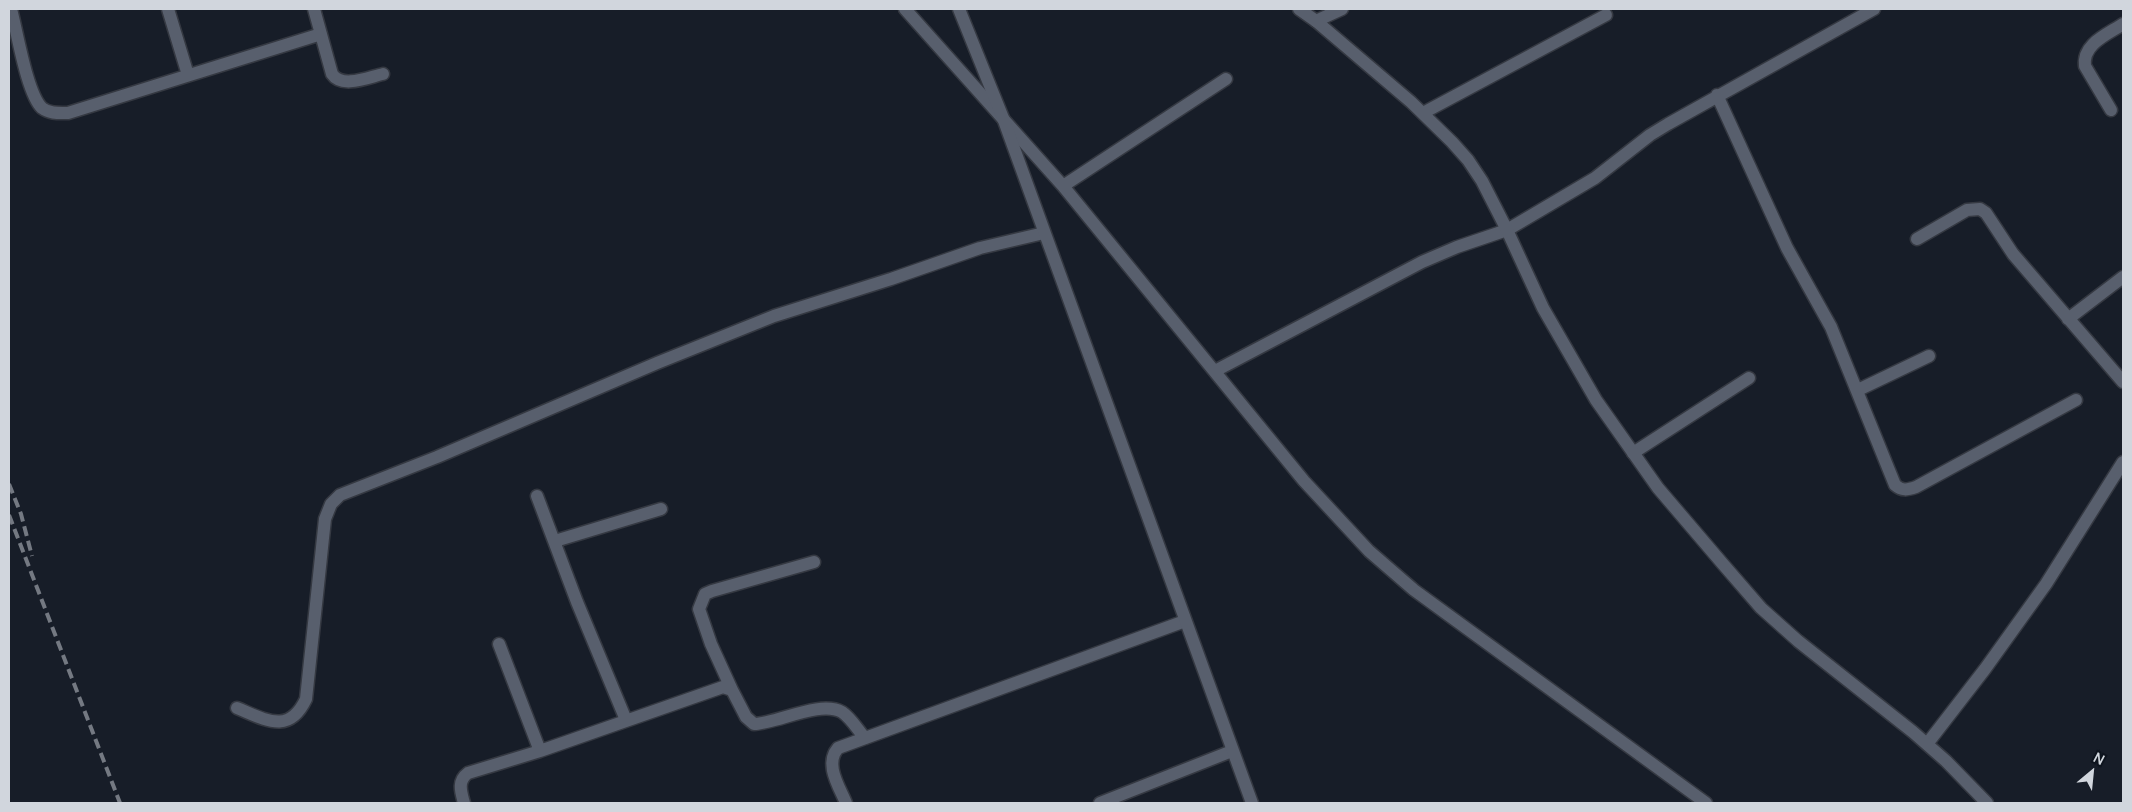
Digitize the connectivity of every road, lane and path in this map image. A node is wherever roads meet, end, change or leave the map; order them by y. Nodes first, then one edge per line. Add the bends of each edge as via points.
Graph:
1 (11, 9) edge
2 (168, 9) edge
3 (314, 9) edge
4 (905, 9) edge
5 (960, 9) edge
6 (1299, 9) edge
7 (1342, 9) edge
8 (1874, 9) edge
9 (1606, 15) dead end
10 (1316, 21) junction
11 (2123, 24) edge
12 (321, 34) junction
13 (383, 74) dead end
14 (188, 75) junction
15 (1226, 79) dead end
16 (1717, 95) junction
17 (2112, 110) dead end
18 (1423, 113) junction
19 (1002, 118) junction
20 (1063, 186) junction
21 (1507, 230) junction
22 (1044, 233) junction
23 (1917, 239) dead end
24 (2123, 277) edge
25 (2068, 319) junction
26 (1928, 356) dead end
27 (1215, 371) junction
28 (1749, 378) dead end
29 (2123, 382) edge
30 (1858, 390) junction
31 (2076, 400) dead end
32 (1633, 453) junction
33 (2123, 462) edge
34 (537, 496) dead end
35 (661, 509) dead end
36 (555, 541) junction
37 (814, 562) dead end
38 (1185, 621) junction
39 (499, 644) dead end
40 (732, 690) junction
41 (237, 708) dead end
42 (626, 720) junction
43 (865, 738) junction
44 (1926, 744) junction
45 (540, 751) junction
46 (1232, 751) junction
47 (464, 803) edge
48 (846, 803) edge
49 (1100, 803) edge
50 (1252, 803) edge
51 (1706, 803) edge
52 (1987, 803) edge

1 - 14 street via 34,95 42,108 53,113 68,113
2 - 14 street
3 - 12 street
4 - 19 street
5 - 19 street
6 - 10 street
7 - 10 street
8 - 16 street
9 - 18 street
10 - 18 street
11 - 17 street via 2094,43 2084,57 2085,66
12 - 13 street via 335,78 345,82
12 - 14 street
15 - 20 street
16 - 21 street via 1650,135 1595,178
16 - 30 street via 1787,248 1831,327
18 - 21 street via 1468,160
19 - 20 street
19 - 22 street
20 - 27 street
21 - 27 street via 1422,262
21 - 32 street via 1543,308 1596,400
22 - 38 street
22 - 41 street via 980,248 774,316 340,495 331,504 326,519 306,700 300,712 290,720 280,722 268,721
23 - 25 street via 1967,210 1980,209
24 - 25 street
25 - 29 street
26 - 30 street
27 - 51 street via 1304,481 1388,568
28 - 32 street
30 - 31 street via 1895,485 1908,490
32 - 44 street via 1761,608
33 - 44 street via 2046,584
34 - 36 street
35 - 36 street
36 - 42 street
37 - 40 street via 705,594 699,610
38 - 43 street
38 - 46 street
39 - 45 street
40 - 42 street via 723,687
40 - 43 street via 746,717 754,724 835,709 848,717
42 - 45 street
43 - 48 street via 838,748 833,754 831,764
44 - 52 street
45 - 47 street via 464,776 460,789
46 - 49 street
46 - 50 street

